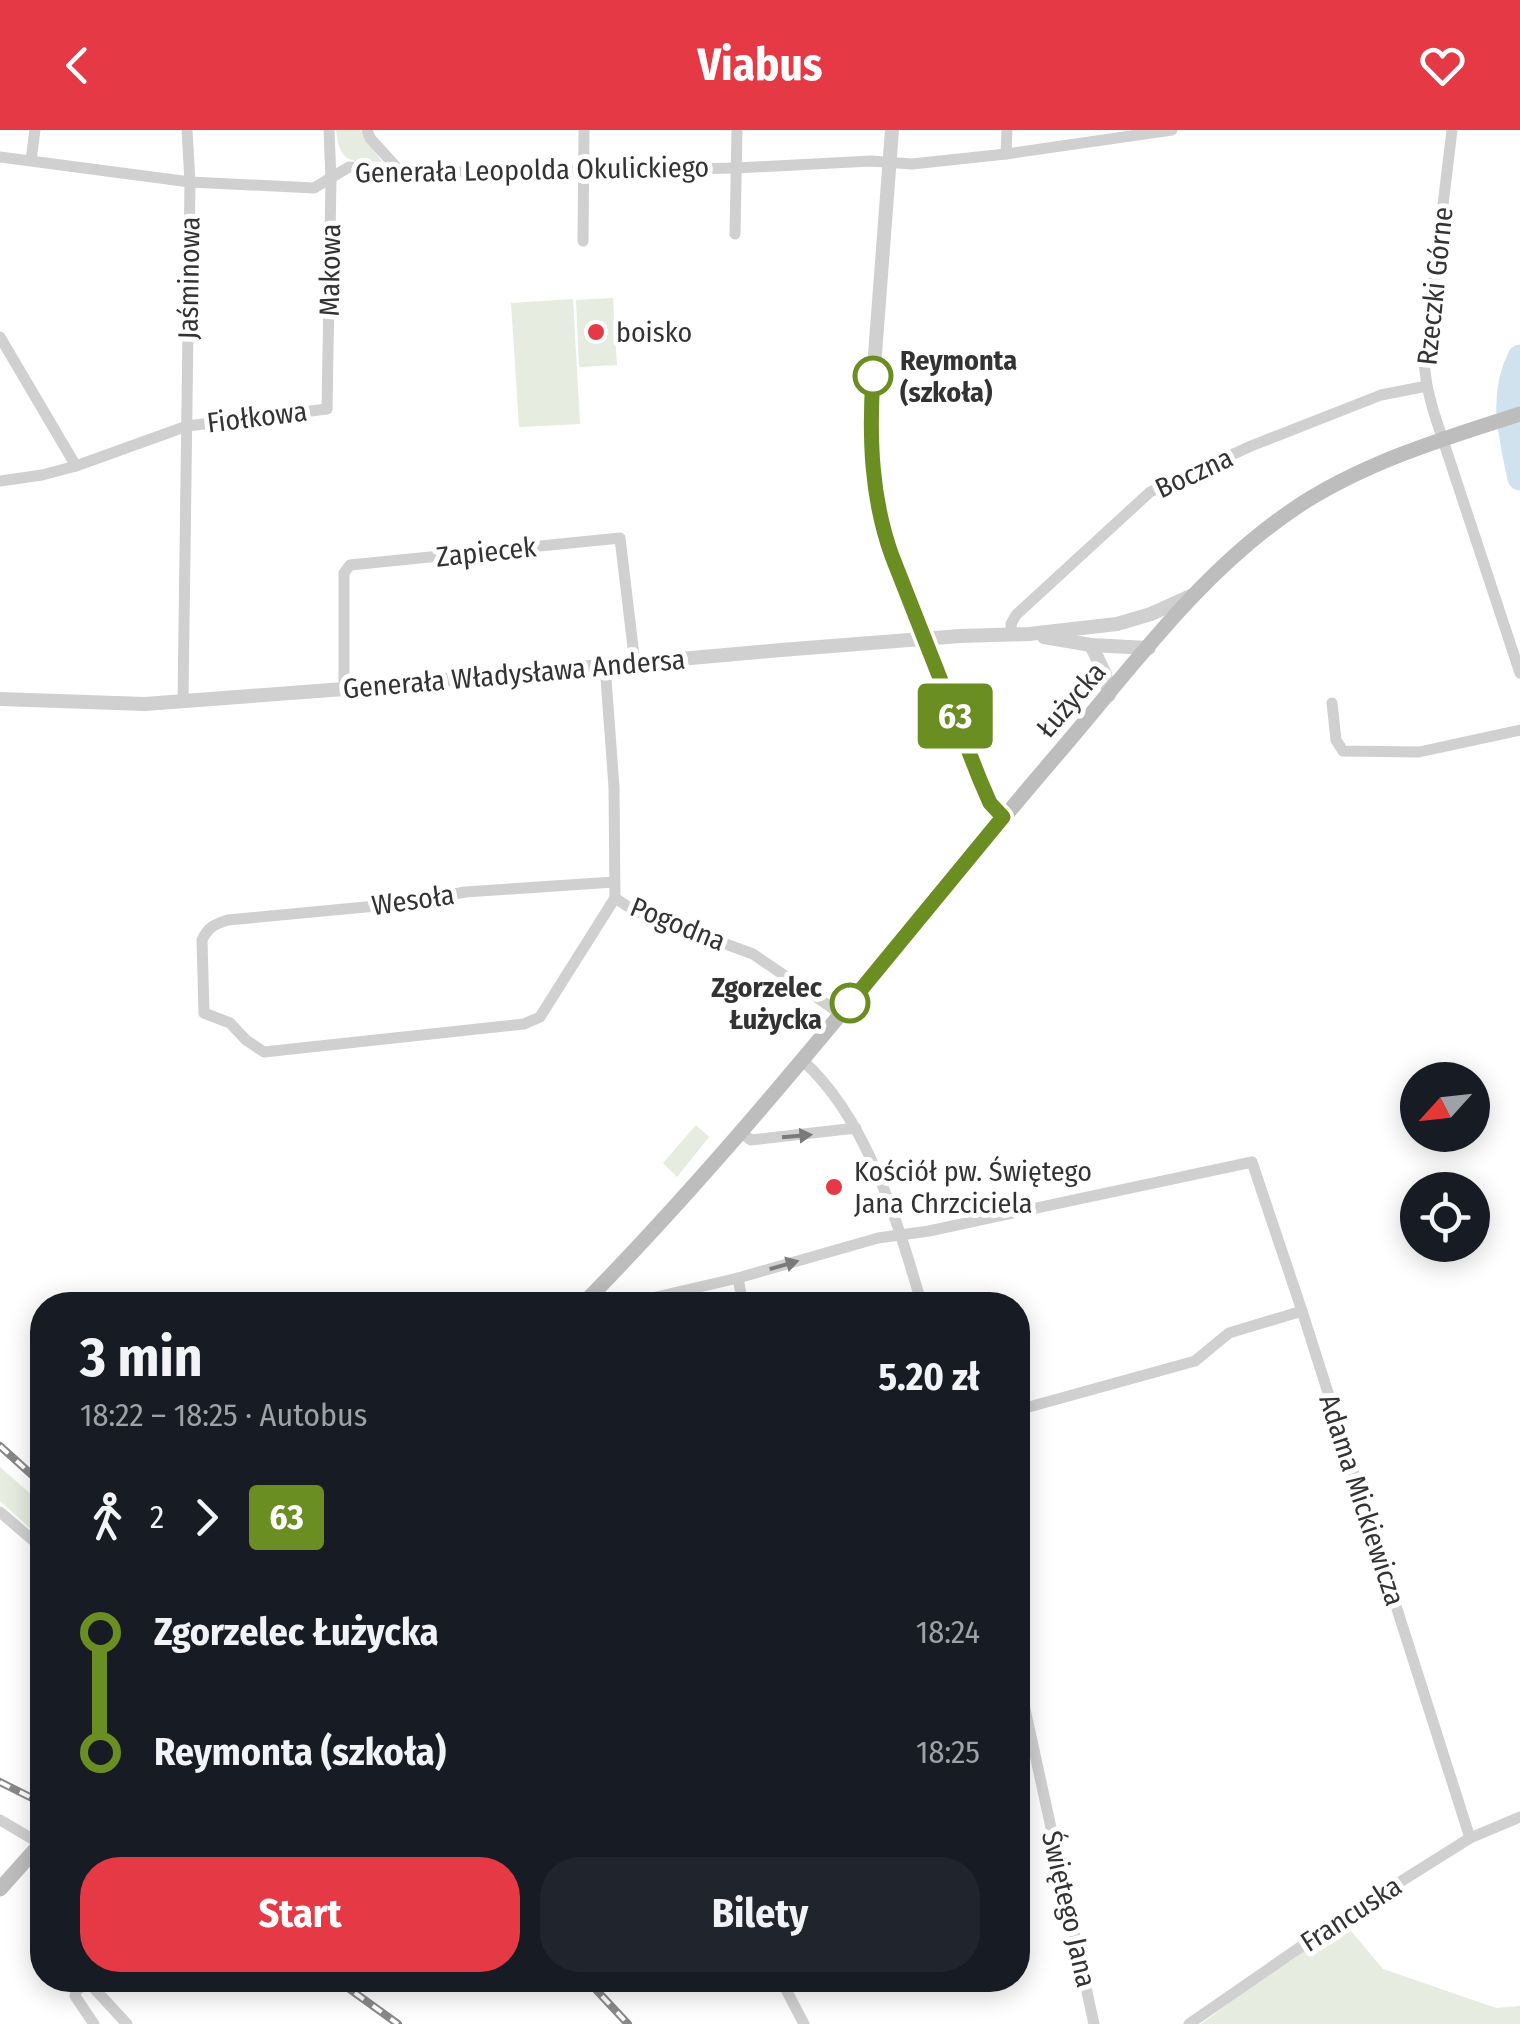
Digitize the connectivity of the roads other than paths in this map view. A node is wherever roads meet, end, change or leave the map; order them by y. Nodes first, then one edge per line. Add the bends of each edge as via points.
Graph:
1 (35, 130) edge
2 (187, 130) edge
3 (329, 130) edge
4 (367, 130) edge
5 (584, 130) edge
6 (737, 130) edge
7 (892, 130) edge
8 (1007, 130) edge
9 (1172, 130) edge
10 (1452, 130) edge
11 (1006, 154) junction
12 (0, 157) edge
13 (31, 160) junction
14 (890, 164) junction
15 (397, 168) junction
16 (736, 168) junction
17 (582, 172) junction
18 (332, 179) junction
19 (190, 182) junction
20 (735, 234) dead end
21 (583, 241) dead end
22 (0, 337) edge
23 (1426, 386) junction
24 (327, 409) joint
25 (1520, 414) edge
26 (187, 426) junction
27 (1443, 440) junction
28 (76, 466) junction
29 (0, 481) edge
30 (1196, 593) junction
31 (1110, 624) junction
32 (1012, 634) junction
33 (1029, 634) junction
34 (925, 639) junction
35 (1090, 645) junction
36 (1149, 648) junction
37 (636, 664) junction
38 (605, 665) junction
39 (1520, 673) edge
40 (344, 689) junction
41 (1108, 694) junction
42 (0, 699) edge
43 (183, 700) junction
44 (1332, 703) dead end
45 (1520, 730) edge
46 (1003, 817) junction
47 (614, 882) junction
48 (615, 898) junction
49 (841, 1014) junction
50 (264, 1052) joint
51 (801, 1059) junction
52 (856, 1128) junction
53 (740, 1132) junction
54 (902, 1234) junction
55 (738, 1278) junction
56 (596, 1292) edge
57 (678, 1292) edge
58 (741, 1292) edge
59 (918, 1292) edge
60 (1302, 1311) junction
61 (1030, 1407) edge
62 (0, 1512) edge
63 (30, 1538) edge
64 (1030, 1732) edge
65 (1520, 1816) edge
66 (0, 1820) edge
67 (30, 1836) edge
68 (1470, 1838) junction
69 (30, 1856) edge
70 (0, 1889) edge
71 (77, 1992) edge
72 (100, 1992) edge
73 (787, 1992) edge
74 (94, 2024) edge
75 (127, 2024) edge
76 (804, 2024) edge
77 (1094, 2024) edge
78 (1189, 2024) edge

1 - 13 street
2 - 19 street, Jaśminowa
3 - 18 street, Makowa
4 - 15 street
5 - 17 street
6 - 16 street
7 - 14 street
8 - 11 street
9 - 11 street, Generała Leopolda Okulickiego
10 - 23 street, Rzeczki Górne
11 - 14 street, Generała Leopolda Okulickiego
12 - 13 street, Generała Leopolda Okulickiego
13 - 19 street, Generała Leopolda Okulickiego
14 - 16 street, Generała Leopolda Okulickiego
14 - 34 street via 872,389 873,470 886,540
15 - 17 street, Generała Leopolda Okulickiego
15 - 18 street, Generała Leopolda Okulickiego via 349,167
16 - 17 street, Generała Leopolda Okulickiego
16 - 20 street
17 - 21 street
18 - 19 street, Generała Leopolda Okulickiego via 314,188
18 - 24 street, Makowa
19 - 26 street, Jaśminowa
22 - 28 street
23 - 27 street, Rzeczki Górne
23 - 32 street, Boczna via 1381,395 1150,492 1022,609
24 - 26 street, Fiołkowa
25 - 27 main road, Łużycka
26 - 28 street, Fiołkowa
26 - 43 street, Jaśminowa
27 - 30 main road, Łużycka via 1354,475 1293,509
27 - 39 street, Rzeczki Górne
28 - 29 street, Fiołkowa
30 - 31 street, Generała Władysława Andersa
30 - 36 main road, Łużycka
31 - 33 street, Generała Władysława Andersa
31 - 36 street
32 - 33 street, Generała Władysława Andersa
32 - 34 street, Generała Władysława Andersa
33 - 35 street, Generała Władysława Andersa
34 - 37 street, Generała Władysława Andersa
34 - 46 street via 990,803
35 - 36 street, Generała Władysława Andersa
35 - 41 street
36 - 41 main road, Łużycka
37 - 38 street, Generała Władysława Andersa
37 - 40 street, Zapiecek via 620,538 350,565 344,573
38 - 40 street, Generała Władysława Andersa
38 - 47 street, Pogodna
40 - 43 street, Generała Władysława Andersa
41 - 46 main road, Łużycka
42 - 43 street, Generała Władysława Andersa
44 - 45 street via 1343,751 1419,752
46 - 49 main road, Łużycka
47 - 48 street, Pogodna
47 - 50 street, Wesoła via 465,892 213,925 202,940 204,1013 230,1022
48 - 49 street, Pogodna via 753,954
48 - 50 street, Pogodna via 540,1017
49 - 51 main road, Łużycka
51 - 52 street
51 - 53 main road, Łużycka
53 -> 52 street via 751,1140
52 - 54 street
53 - 56 main road, Łużycka
55 -> 54 street
54 - 59 street
54 - 60 street, Adama Mickiewicza via 1252,1162
55 - 57 street
55 - 58 street
60 - 61 street via 1229,1333 1195,1361
60 - 68 street, Adama Mickiewicza
62 - 63 street
64 - 77 street, Świętego Jana
65 - 68 street, Francuska
66 - 67 street
68 - 78 street, Francuska
69 - 70 main road
71 - 74 street
72 - 75 street
73 - 76 street

